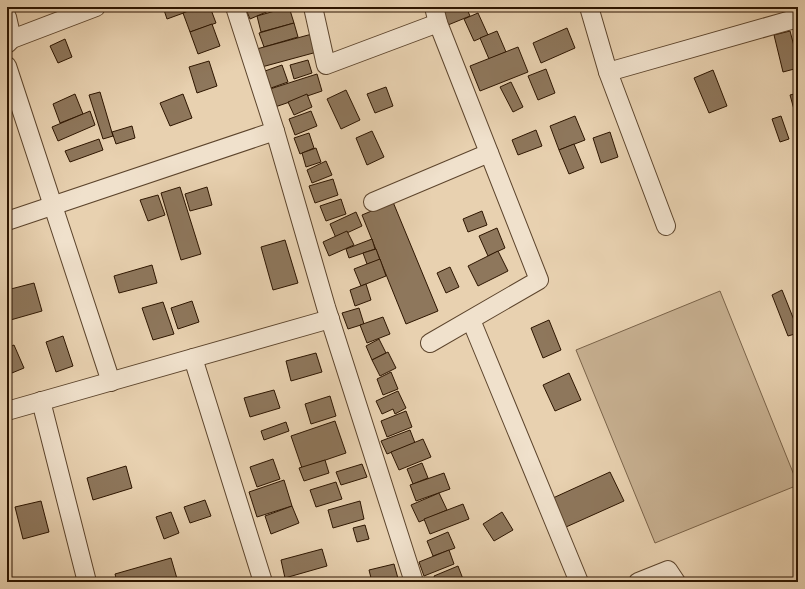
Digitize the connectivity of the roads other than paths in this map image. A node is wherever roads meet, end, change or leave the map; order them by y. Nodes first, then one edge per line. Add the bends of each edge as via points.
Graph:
1 (96, 7) edge
2 (235, 7) edge
3 (313, 7) edge
4 (589, 7) edge
5 (436, 15) edge
6 (7, 17) edge
7 (798, 18) edge
8 (9, 42) edge
9 (7, 66) edge
10 (608, 72) junction
11 (275, 131) junction
12 (490, 153) junction
13 (373, 202) dead end
14 (53, 206) junction
15 (7, 221) edge
16 (666, 226) dead end
17 (330, 319) junction
18 (471, 320) junction
19 (430, 343) dead end
20 (194, 358) junction
21 (111, 382) junction
22 (41, 401) junction
23 (7, 411) edge
24 (87, 582) edge
25 (263, 582) edge
26 (414, 582) edge
27 (579, 582) edge
28 (638, 582) edge
29 (676, 582) edge

1 - 8 street
2 - 11 street
3 - 5 street via 326,65
4 - 10 street
5 - 12 street
6 - 8 street
7 - 10 street
9 - 14 street
10 - 16 street
11 - 14 street
11 - 17 street
12 - 13 street
12 - 18 street via 539,280
14 - 15 street
14 - 21 street
17 - 20 street
17 - 26 street
18 - 19 street
18 - 27 street
20 - 21 street
20 - 25 street
21 - 22 street
22 - 23 street
22 - 24 street
28 - 29 street via 668,570

